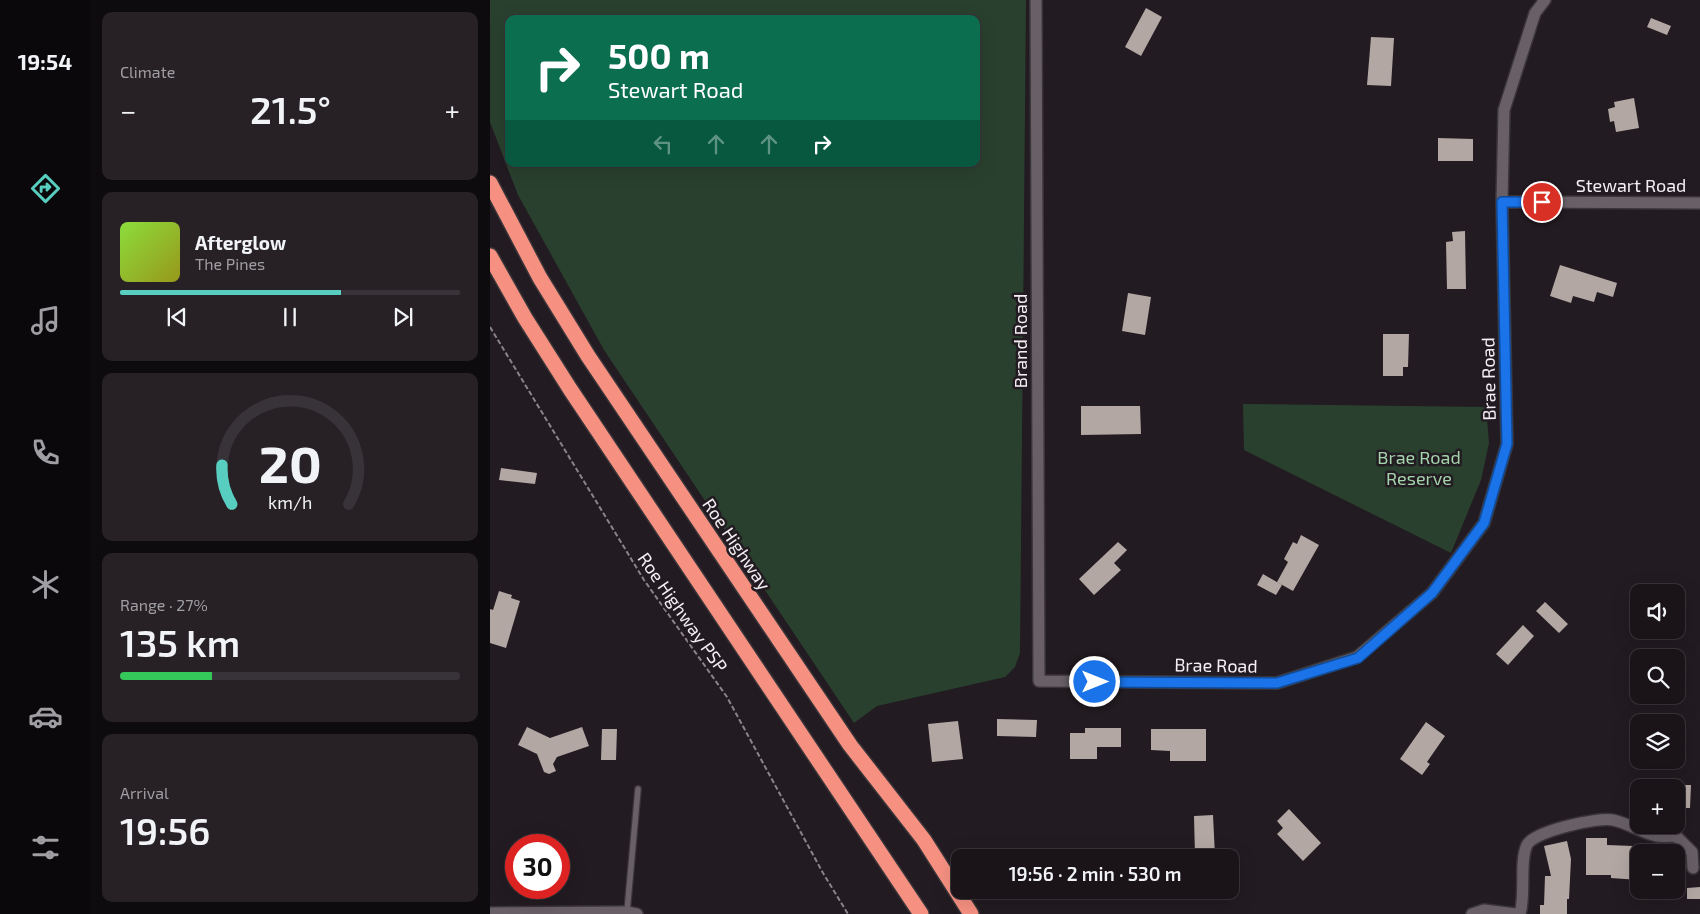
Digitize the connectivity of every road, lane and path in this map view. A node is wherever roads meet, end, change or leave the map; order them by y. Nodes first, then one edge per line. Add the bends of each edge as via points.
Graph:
1 (1036, 0) edge
2 (1545, 0) edge
3 (490, 183) edge
4 (1502, 202) junction
5 (1700, 203) edge
6 (490, 256) edge
7 (490, 327) edge
8 (1038, 681) joint
9 (638, 789) dead end
10 (924, 840) junction
11 (1693, 868) dead end
12 (951, 875) edge
13 (969, 899) edge
14 (490, 913) edge
15 (632, 913) edge
16 (848, 914) edge
17 (921, 914) edge
18 (971, 914) edge
19 (981, 914) edge
20 (1472, 914) edge
21 (1516, 914) edge
22 (1520, 914) edge

1 - 8 street, Brand Road
2 - 4 street, Brae Road via 1535,13 1504,110
3 - 10 highway, Roe Highway via 540,278 588,356 850,745
4 - 5 street, Stewart Road
4 - 8 street, Brae Road via 1507,444 1484,523 1432,593 1358,658 1277,683
6 - 17 highway via 570,388
7 - 16 path, Roe Highway PSP via 644,580 727,697
9 - 15 lane
10 - 12 highway
10 - 18 highway, Roe Highway
11 - 22 street via 1692,852 1676,836 1656,836 1611,819 1540,834 1529,842 1525,853 1524,900
13 - 19 highway
14 - 15 street
20 - 21 street via 1484,910

